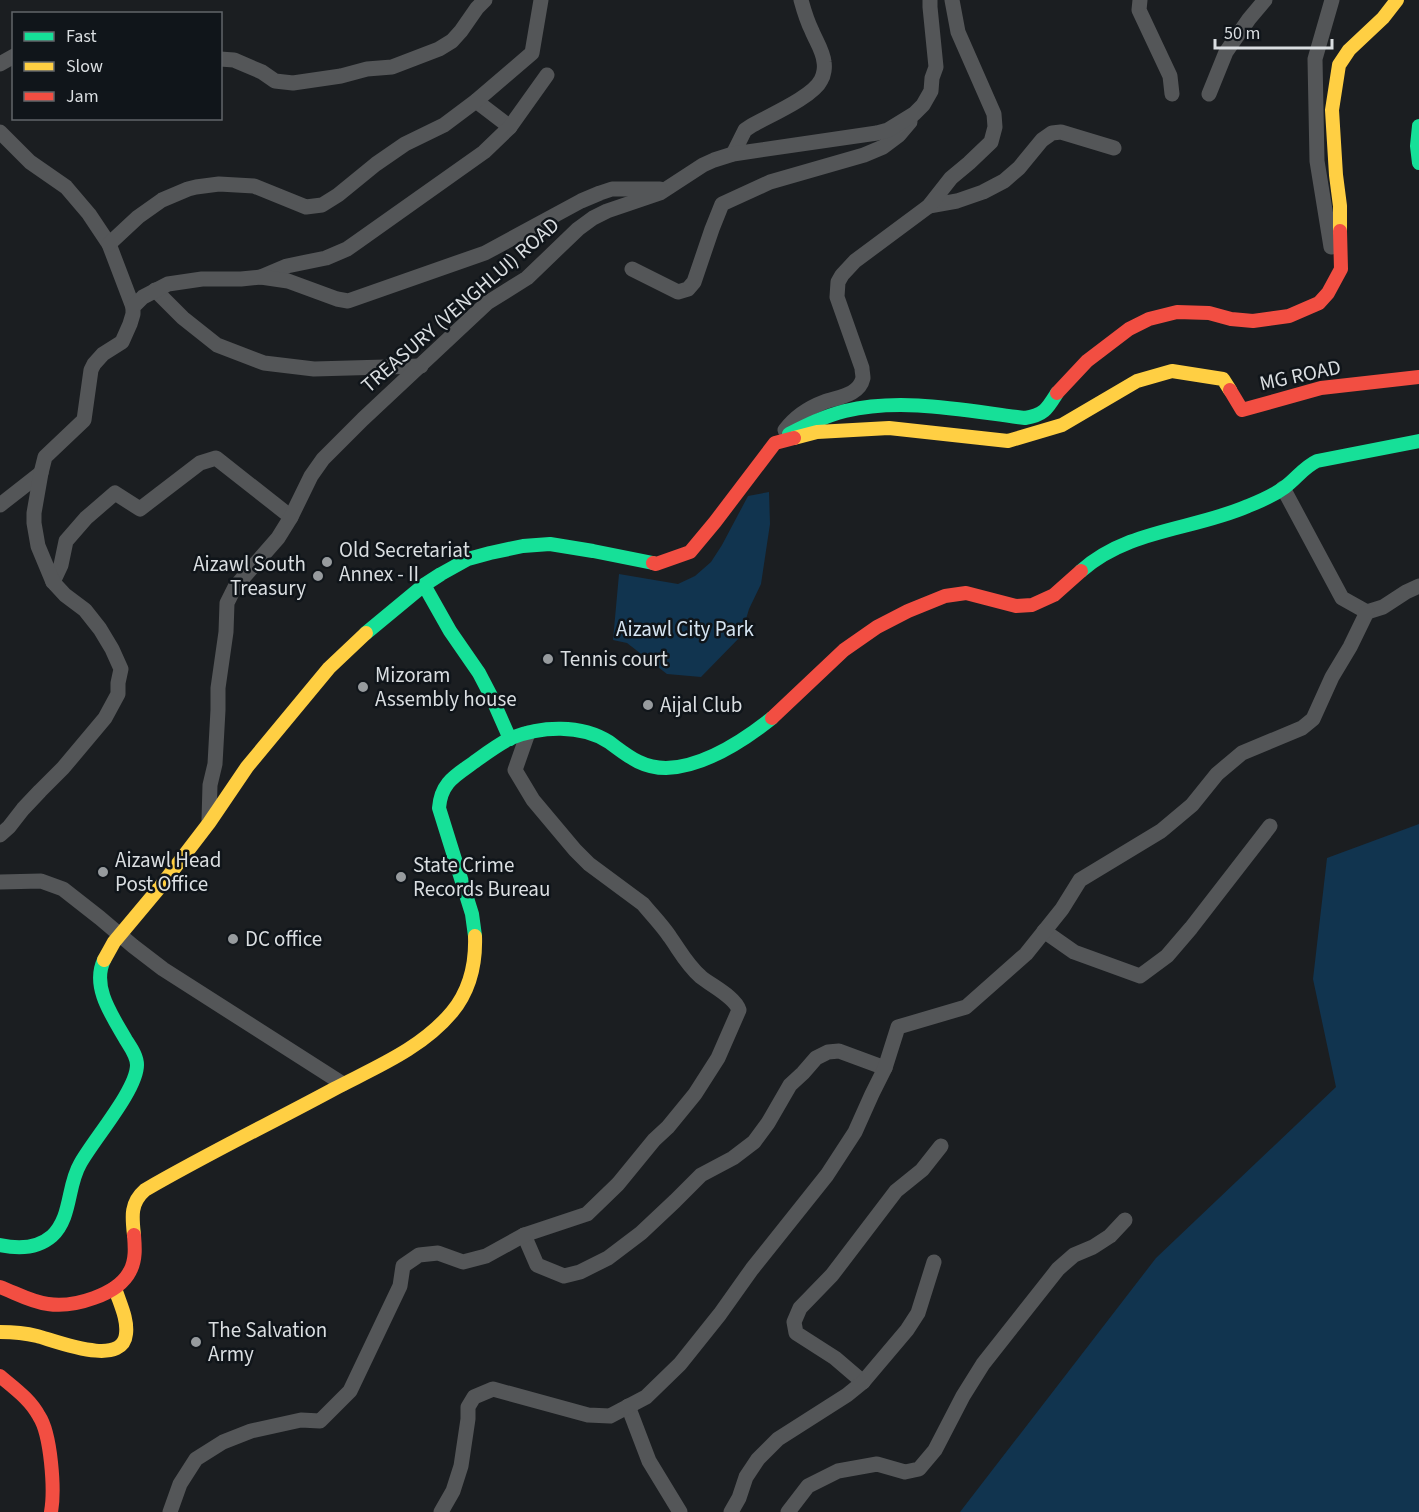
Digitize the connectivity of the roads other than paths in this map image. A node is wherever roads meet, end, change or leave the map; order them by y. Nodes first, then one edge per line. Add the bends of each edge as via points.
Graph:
1 (485, 0) edge
2 (541, 0) edge
3 (801, 0) edge
4 (930, 0) edge
5 (952, 0) edge
6 (1140, 0) edge
7 (1265, 0) edge
8 (1332, 0) edge
9 (1397, 0) edge
10 (222, 59) edge
11 (548, 75) dead end
12 (1172, 94) dead end
13 (1209, 94) dead end
14 (476, 101) junction
15 (914, 114) junction
16 (1419, 126) edge
17 (510, 127) junction
18 (0, 132) edge
19 (1114, 148) dead end
20 (733, 154) junction
21 (1419, 163) edge
22 (666, 189) junction
23 (929, 206) junction
24 (110, 244) junction
25 (632, 269) dead end
26 (261, 277) junction
27 (1335, 282) junction
28 (155, 290) junction
29 (133, 307) junction
30 (421, 366) junction
31 (1419, 376) edge
32 (1419, 441) edge
33 (775, 443) junction
34 (41, 473) junction
35 (1283, 488) junction
36 (0, 505) edge
37 (291, 517) junction
38 (53, 582) junction
39 (424, 585) junction
40 (1419, 586) edge
41 (1367, 612) junction
42 (528, 733) junction
43 (510, 739) junction
44 (209, 823) junction
45 (1270, 826) dead end
46 (0, 835) edge
47 (0, 882) edge
48 (1044, 931) junction
49 (120, 935) junction
50 (885, 1068) junction
51 (343, 1084) junction
52 (940, 1146) dead end
53 (1125, 1220) dead end
54 (524, 1235) junction
55 (0, 1245) edge
56 (934, 1262) dead end
57 (0, 1287) edge
58 (115, 1288) junction
59 (0, 1332) edge
60 (0, 1376) edge
61 (863, 1382) junction
62 (628, 1406) junction
63 (51, 1512) edge
64 (170, 1512) edge
65 (441, 1512) edge
66 (680, 1512) edge
67 (731, 1512) edge
68 (788, 1512) edge

1 - 10 street via 452,41 392,68 293,83 275,81 234,60
2 - 14 street via 532,53
3 - 20 street via 824,61 821,81 805,96 745,130
4 - 15 street via 936,67 931,90
5 - 23 street via 958,33 996,121 991,142 951,178
6 - 12 street via 1140,10 1170,76
7 - 13 street via 1226,52
8 - 27 street via 1315,59 1317,161
9 - 27 main road via 1339,65 1332,110 1342,253
11 - 17 street
14 - 17 street
14 - 24 street via 444,125 405,144 322,205 306,207 254,186 196,187 162,200
15 - 20 street, TREASURY (VENGHLUI) ROAD via 877,133
15 - 25 street via 899,135 883,147 770,182 722,204 688,289 678,292
16 - 21 main road
17 - 26 street via 484,152 347,249
18 - 24 street via 30,162 66,187
19 - 23 street via 1061,132 1052,133 1004,181 957,201
20 - 22 street, TREASURY (VENGHLUI) ROAD via 703,165
22 - 26 street via 612,189 600,193 485,253 348,301 288,281
22 - 30 street, TREASURY (VENGHLUI) ROAD via 593,218 527,278 487,303
23 - 33 street via 855,261 838,282 837,297 862,368 859,385 853,392 803,413
24 - 29 street
26 - 28 street via 202,279
27 - 33 main road via 1319,303 1289,316 1253,321 1177,312 1149,319 1087,361 1038,416 920,406 854,408 822,416
28 - 29 street
28 - 30 street via 217,345 264,363 314,369
29 - 34 street via 122,342 97,359 91,370 84,420 45,457
30 - 37 street, TREASURY (VENGHLUI) ROAD via 323,459
31 - 33 main road, MG ROAD via 1321,388 1242,410 1223,379 1172,371 1137,381 1062,425 1008,441 889,428 817,432
32 - 35 main road via 1313,462
33 - 39 main road via 690,552 656,564 550,544 523,546 468,559
34 - 36 street
34 - 38 street via 35,532
35 - 41 street via 1342,598
35 - 42 main road via 1240,509 1142,536 1117,547 1097,558 1050,598 1031,605 964,593 915,608 845,648 758,729 687,766 650,767 583,731
37 - 38 street via 216,458 200,463 140,509 115,493 66,540
37 - 44 street, TREASURY (VENGHLUI) ROAD via 235,587 227,603
38 - 46 street via 86,610 112,649 121,669 118,694 105,718
39 - 43 main road via 492,696
39 - 44 main road via 329,668 247,767
40 - 41 street
41 - 48 street via 1313,718 1302,728 1242,753 1161,831 1080,880
42 - 43 main road
42 - 54 street via 515,770 543,814 589,864 643,904 689,966 733,999 739,1010 701,1086 618,1184 587,1214
43 - 51 main road via 453,777 439,797 475,930 475,958 465,993 453,1011 424,1038
44 - 49 main road
45 - 48 street via 1167,956 1140,976 1074,952
47 - 49 street via 40,881 57,887
48 - 50 street via 1026,954 966,1006 897,1027
49 - 51 street via 163,969
49 - 55 main road via 101,966 100,984 134,1054 137,1063 133,1083 79,1165 65,1214 54,1233 24,1249
50 - 54 street via 839,1051 816,1058 790,1085 754,1142 701,1175 641,1233 608,1258 580,1272 564,1276 537,1264
50 - 62 street via 855,1132 827,1175 680,1364 646,1397
51 - 58 main road via 138,1195 133,1210 132,1269
52 - 61 street via 922,1170 896,1191 832,1275 800,1308 794,1322 796,1333 836,1358
53 - 68 street via 1110,1236 1074,1255 1058,1269 983,1364 935,1450 919,1469 905,1472 877,1464 838,1471 808,1486
54 - 64 street via 486,1256 463,1262 438,1253 418,1255 403,1266 400,1286 350,1391 320,1421 301,1420 251,1431 196,1459 180,1484
56 - 61 street via 918,1313
57 - 58 main road via 53,1306 76,1303
58 - 59 main road via 126,1325 126,1336 117,1348 101,1351
60 - 63 main road via 31,1404 46,1429 53,1477
61 - 67 street via 778,1439 746,1477
62 - 65 street via 610,1416 588,1415 493,1389 474,1397 468,1407 462,1466
62 - 66 street via 649,1461

